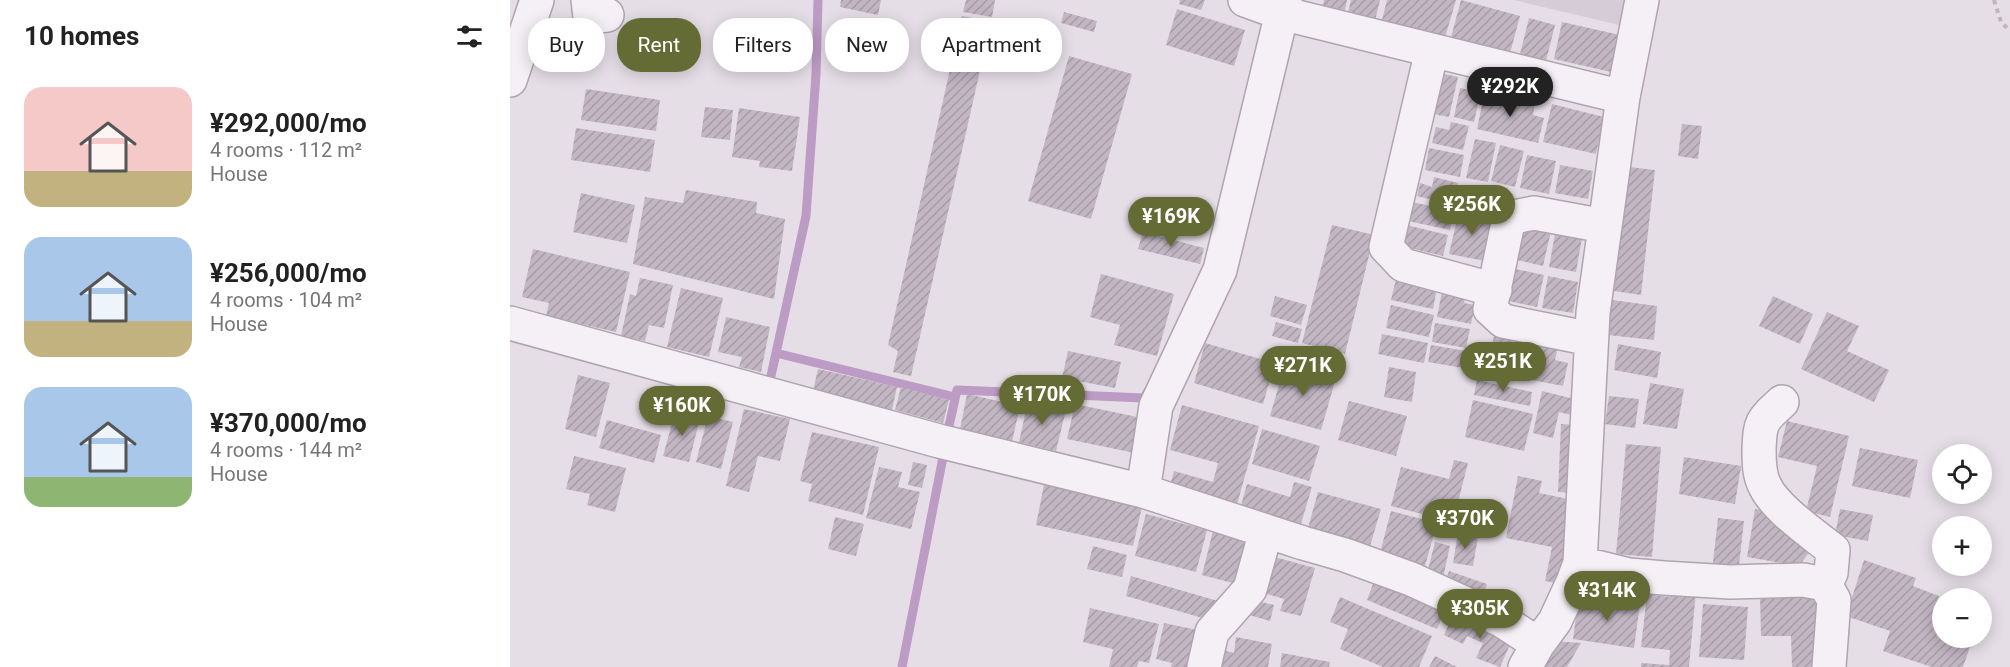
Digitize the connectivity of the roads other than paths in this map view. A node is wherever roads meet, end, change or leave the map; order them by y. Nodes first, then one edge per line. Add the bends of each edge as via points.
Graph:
1 (537, 0) edge
2 (1245, 0) edge
3 (1642, 0) edge
4 (1283, 6) edge
5 (1432, 50) junction
6 (510, 80) edge
7 (1623, 97) junction
8 (1604, 226) junction
9 (1495, 290) junction
10 (510, 323) edge
11 (1591, 339) junction
12 (1782, 402) dead end
13 (1143, 491) junction
14 (1266, 531) junction
15 (1580, 563) junction
16 (1825, 584) junction
17 (1532, 656) edge
18 (1204, 667) edge
19 (1828, 667) edge

1 - 6 street
2 - 4 street
3 - 7 street
4 - 5 street
4 - 13 street via 1220,270 1155,406
5 - 7 street
5 - 9 street via 1386,248 1403,265
7 - 8 street
8 - 9 street via 1534,213 1509,218
8 - 11 street
9 - 11 street via 1490,309 1503,321
10 - 13 street via 939,441
11 - 15 street
12 - 16 street via 1764,418 1760,429 1761,474 1774,500 1833,550 1831,573
13 - 14 street
14 - 17 street via 1411,579 1501,620
14 - 18 street via 1250,589 1212,632
15 - 16 street via 1629,575 1664,578 1730,582 1803,580
15 - 17 street via 1555,621
16 - 19 street via 1834,600

